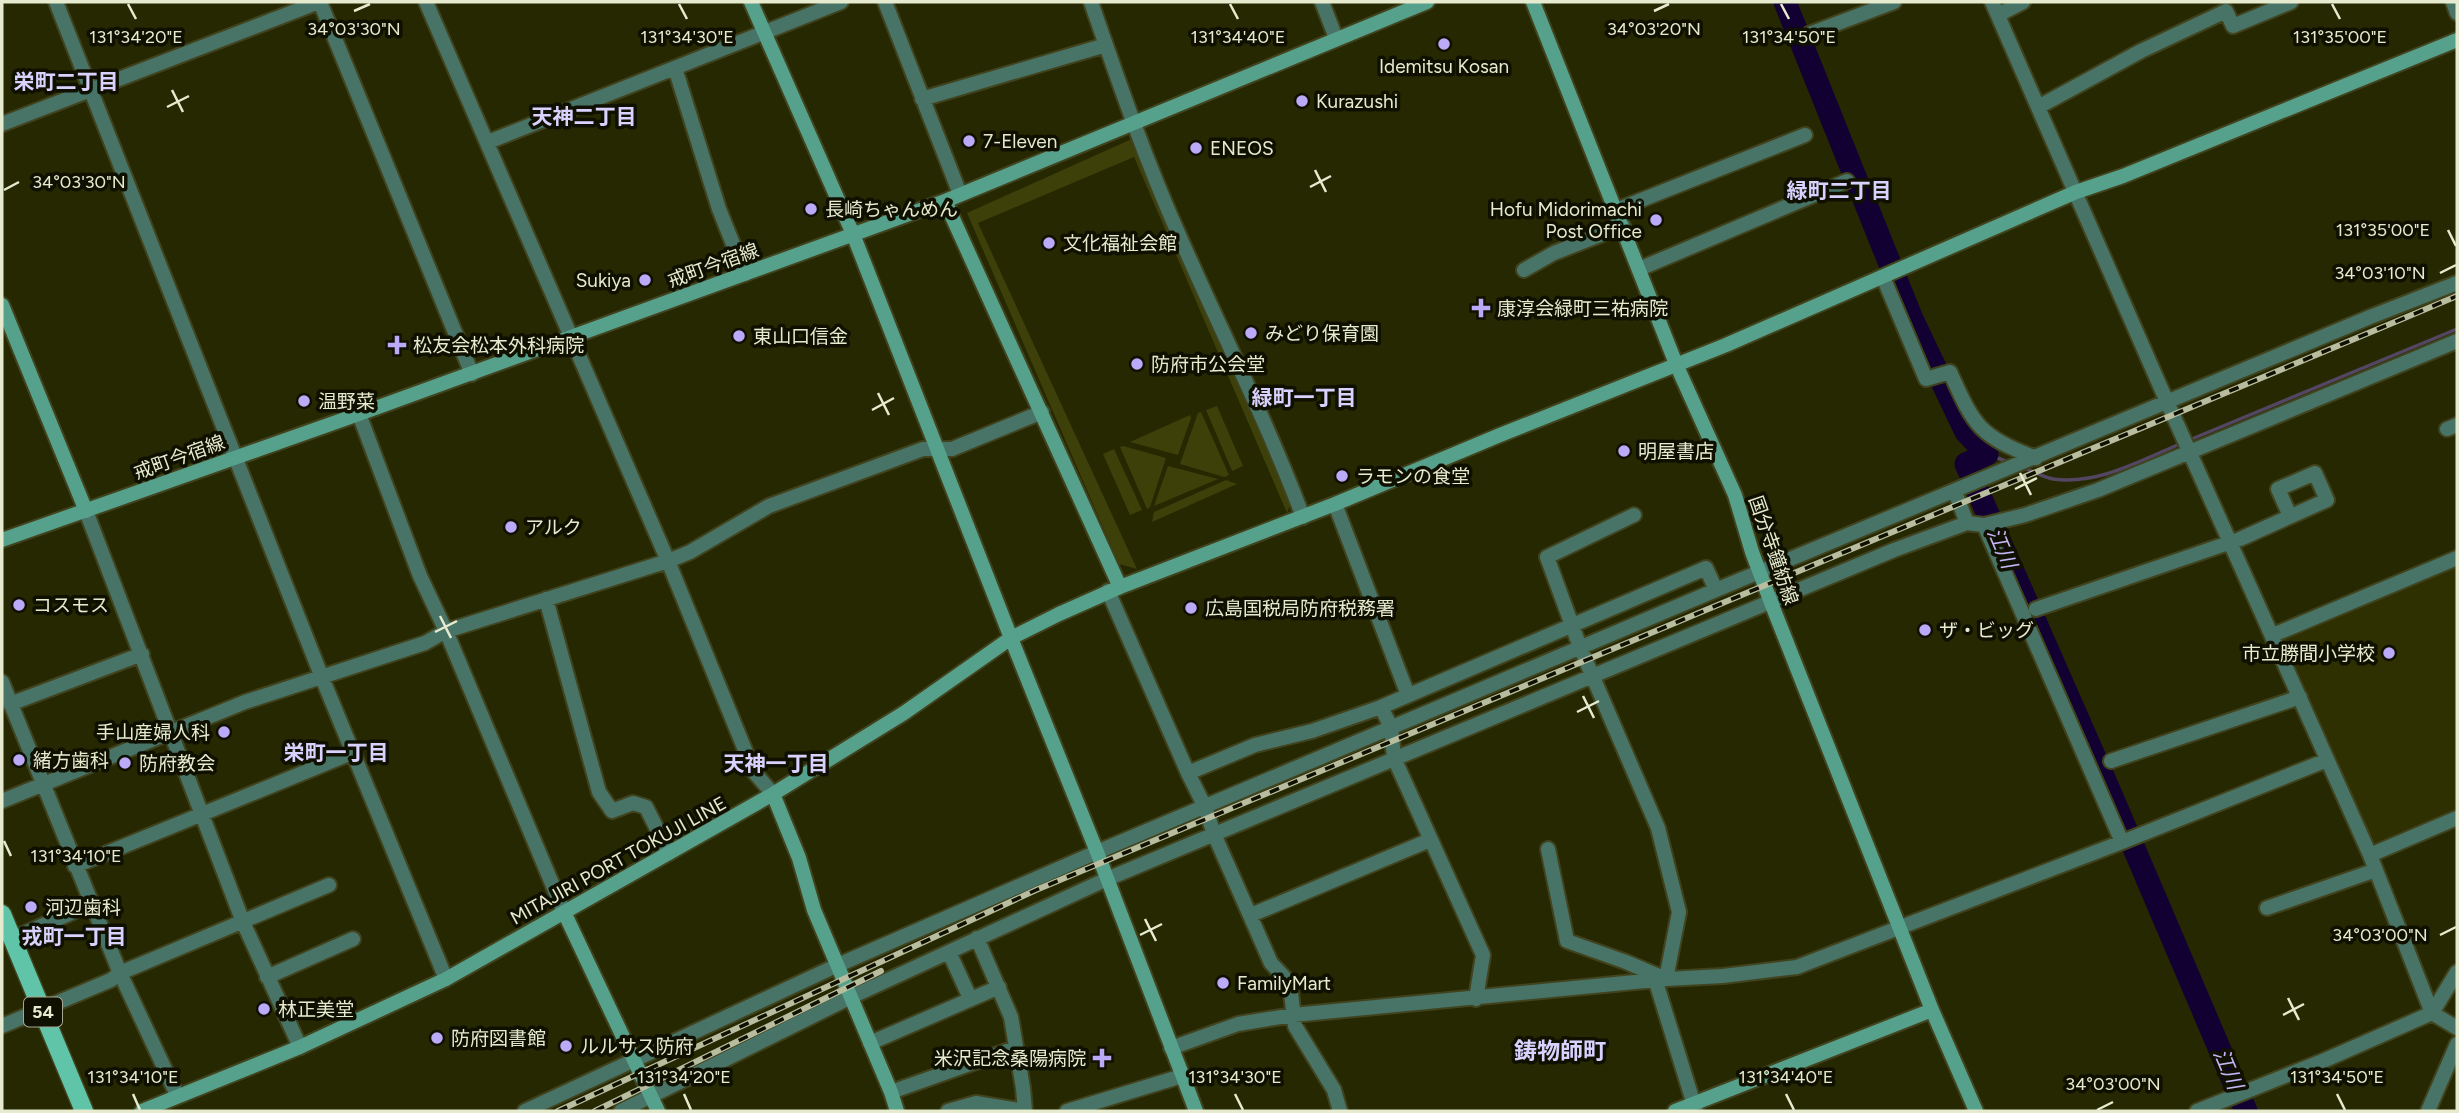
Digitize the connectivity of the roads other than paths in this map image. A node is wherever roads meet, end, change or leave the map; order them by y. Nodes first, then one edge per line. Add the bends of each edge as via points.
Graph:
1 (56, 2) edge
2 (319, 2) edge
3 (426, 2) edge
4 (751, 2) edge
5 (841, 2) edge
6 (885, 2) edge
7 (1091, 2) edge
8 (1322, 2) edge
9 (1427, 2) edge
10 (1534, 2) edge
11 (1894, 2) edge
12 (2023, 2) edge
13 (2291, 2) edge
14 (2453, 2) edge
15 (1995, 8) edge
16 (2457, 13) edge
17 (765, 31) junction
18 (1809, 34) dead end
19 (1336, 38) junction
20 (2457, 40) edge
21 (1106, 45) junction
22 (675, 68) junction
23 (91, 91) junction
24 (922, 99) junction
25 (2040, 106) junction
26 (1133, 122) junction
27 (2, 124) edge
28 (1805, 135) dead end
29 (488, 142) junction
30 (1847, 181) dead end
31 (2076, 192) junction
32 (960, 194) junction
33 (945, 201) junction
34 (1616, 210) junction
35 (1623, 226) junction
36 (853, 234) junction
37 (1639, 269) junction
38 (1524, 270) dead end
39 (745, 274) junction
40 (1883, 277) junction
41 (2457, 283) edge
42 (2, 305) edge
43 (571, 338) junction
44 (2457, 341) edge
45 (1676, 364) junction
46 (472, 374) junction
47 (2168, 401) junction
48 (1042, 412) junction
49 (359, 414) junction
50 (937, 449) junction
51 (2190, 451) junction
52 (237, 457) junction
53 (2036, 458) junction
54 (1955, 492) junction
55 (1335, 504) junction
56 (86, 510) junction
57 (1634, 515) dead end
58 (2290, 516) dead end
59 (1303, 517) junction
60 (1967, 523) junction
61 (1984, 525) junction
62 (2, 540) edge
63 (2229, 542) junction
64 (2457, 558) edge
65 (668, 561) junction
66 (1760, 572) junction
67 (1114, 589) junction
68 (1716, 590) junction
69 (546, 599) junction
70 (1770, 600) junction
71 (2036, 609) dead end
72 (1572, 623) junction
73 (446, 631) junction
74 (2273, 635) junction
75 (1011, 638) junction
76 (1580, 647) junction
77 (142, 654) junction
78 (321, 675) junction
79 (1592, 675) junction
80 (2, 682) edge
81 (1408, 695) junction
82 (2300, 697) junction
83 (10, 705) junction
84 (1381, 707) junction
85 (1391, 727) junction
86 (170, 732) junction
87 (354, 752) junction
88 (1394, 758) junction
89 (2327, 760) junction
90 (2111, 761) dead end
91 (1188, 773) junction
92 (41, 783) junction
93 (773, 794) junction
94 (2, 801) edge
95 (1205, 807) junction
96 (202, 815) junction
97 (2457, 818) edge
98 (1214, 834) junction
99 (1430, 841) junction
100 (2122, 842) junction
101 (1548, 849) dead end
102 (1097, 852) junction
103 (669, 853) junction
104 (2371, 855) junction
105 (75, 866) junction
106 (2376, 870) junction
107 (1107, 879) junction
108 (329, 885) dead end
109 (91, 904) junction
110 (2266, 908) dead end
111 (564, 912) junction
112 (2, 914) edge
113 (1251, 915) junction
114 (243, 922) junction
115 (1901, 927) junction
116 (977, 938) junction
117 (12, 939) junction
118 (353, 939) dead end
119 (949, 952) junction
120 (838, 965) junction
121 (2457, 972) edge
122 (120, 973) junction
123 (267, 977) junction
124 (446, 979) junction
125 (1661, 981) junction
126 (999, 987) junction
127 (851, 997) junction
128 (970, 998) junction
129 (1476, 999) junction
130 (42, 1009) junction
131 (1932, 1010) junction
132 (2432, 1013) junction
133 (1293, 1016) junction
134 (2, 1027) edge
135 (2457, 1028) edge
136 (870, 1043) junction
137 (300, 1047) junction
138 (1016, 1048) junction
139 (1171, 1048) junction
140 (2456, 1050) edge
141 (635, 1060) junction
142 (1182, 1076) junction
143 (891, 1092) junction
144 (177, 1095) junction
145 (651, 1097) junction
146 (1695, 1108) edge
147 (84, 1111) edge
148 (142, 1111) edge
149 (525, 1111) edge
150 (621, 1111) edge
151 (657, 1111) edge
152 (897, 1111) edge
153 (948, 1111) edge
154 (1025, 1111) edge
155 (1067, 1111) edge
156 (1196, 1111) edge
157 (1340, 1111) edge
158 (1675, 1111) edge
159 (1976, 1111) edge
160 (2197, 1111) edge
161 (2428, 1111) edge

1 - 23 street
2 - 23 street
2 - 46 street
3 - 29 street
4 - 17 street
5 - 17 street
6 - 24 street
7 - 21 street
8 - 19 street
9 - 19 street, 戒町今宿線
10 - 34 street, 国分寺鐘紡線
11 - 18 street
12 - 15 street
13 - 25 street via 2233,26 2226,11
14 - 16 street
15 - 25 street
17 - 22 street
17 - 36 street
19 - 26 street, 戒町今宿線
20 - 31 street, MITAJIRI PORT TOKUJI LINE
21 - 24 street
21 - 26 street
22 - 29 street
22 - 39 street via 719,209
23 - 27 street
23 - 52 street
24 - 32 street
25 - 31 street
26 - 32 street, 戒町今宿線
26 - 59 street
28 - 34 street
29 - 43 street
30 - 37 street
31 - 40 street, MITAJIRI PORT TOKUJI LINE
31 - 47 street
32 - 33 street, 戒町今宿線
33 - 36 street, 戒町今宿線
33 - 48 street
34 - 35 street, 国分寺鐘紡線
35 - 37 street, 国分寺鐘紡線
35 - 38 street
36 - 39 street, 戒町今宿線
36 - 50 street
37 - 45 street, 国分寺鐘紡線
39 - 43 street, 戒町今宿線
40 - 45 street, MITAJIRI PORT TOKUJI LINE
40 - 53 street via 1926,379 1950,372 1968,414 1981,429 2001,444
41 - 47 street
42 - 56 street
43 - 46 street, 戒町今宿線
43 - 65 street
44 - 51 street
45 - 55 street, MITAJIRI PORT TOKUJI LINE
45 - 66 street, 国分寺鐘紡線 via 1735,495
46 - 49 street, 戒町今宿線
47 - 51 street
47 - 53 street
48 - 50 street via 952,449
48 - 67 street
49 - 52 street, 戒町今宿線
49 - 73 street via 420,576
50 - 65 street via 923,449 769,506
50 - 75 street
51 - 61 street via 2098,490
51 - 63 street
52 - 56 street, 戒町今宿線
52 - 78 street
53 - 54 street
54 - 60 street
54 - 66 street
55 - 59 street, MITAJIRI PORT TOKUJI LINE
55 - 81 street
56 - 62 street, 戒町今宿線
56 - 77 street
57 - 72 street via 1547,557
58 - 63 street
59 - 67 street, MITAJIRI PORT TOKUJI LINE
60 - 61 street
60 - 70 street
61 - 100 street
63 - 71 street
63 - 74 street
64 - 74 street
65 - 69 street
65 - 93 street via 754,772
66 - 68 street
66 - 70 street, 国分寺鐘紡線
67 - 75 street, MITAJIRI PORT TOKUJI LINE
67 - 91 street
68 - 72 street via 1706,568
68 - 76 street
69 - 73 street
69 - 103 street via 599,792 612,811 633,803 646,807
70 - 79 street
70 - 115 street, 国分寺鐘紡線
72 - 76 street
72 - 81 street
73 - 78 street via 425,643
73 - 111 street
74 - 82 street
75 - 93 street, MITAJIRI PORT TOKUJI LINE via 904,713
75 - 102 street
76 - 79 street
76 - 85 street
77 - 83 street
77 - 86 street
78 - 86 street
78 - 87 street
79 - 88 street
79 - 125 street via 1658,828 1679,912
80 - 83 street
81 - 84 street
82 - 89 street
82 - 90 street
83 - 92 street
84 - 85 street
84 - 91 street via 1255,745
85 - 88 street
85 - 95 street
86 - 92 street
86 - 96 street
87 - 96 street
87 - 124 street
88 - 98 street
88 - 99 street
89 - 100 street
89 - 104 street
91 - 95 street
92 - 94 street
92 - 105 street
93 - 103 street, MITAJIRI PORT TOKUJI LINE
93 - 120 street
95 - 98 street
95 - 102 street
96 - 105 street
96 - 114 street
97 - 104 street
98 - 107 street
98 - 113 street
99 - 113 street
99 - 129 street via 1483,955
100 - 115 street
101 - 125 street via 1567,941 1626,961
102 - 107 street
102 - 120 street
103 - 111 street, MITAJIRI PORT TOKUJI LINE
104 - 106 street
105 - 109 street
106 - 110 street
106 - 132 street
107 - 116 street
107 - 139 street
108 - 114 street
109 - 117 street
109 - 122 street
111 - 124 street, MITAJIRI PORT TOKUJI LINE
111 - 141 street
112 - 117 main road, 54
113 - 133 street via 1271,963 1285,978
114 - 122 street
114 - 123 street
115 - 125 street via 1797,967
115 - 131 street, 国分寺鐘紡線
116 - 119 street
116 - 126 street
117 - 130 main road, 54
118 - 123 street
119 - 127 street
119 - 128 street
120 - 127 street
120 - 141 street
121 - 132 street
122 - 130 street
122 - 144 street
123 - 137 street
124 - 137 street, MITAJIRI PORT TOKUJI LINE
125 - 129 street
125 - 146 street
126 - 128 street
126 - 138 street via 1011,1017
127 - 136 street
127 - 145 street
128 - 136 street
129 - 133 street
130 - 134 street
130 - 147 main road, 54
131 - 146 street
131 - 159 street, 国分寺鐘紡線
132 - 135 street
132 - 160 street
133 - 139 street via 1238,1024
133 - 157 street via 1334,1090
136 - 143 street
137 - 144 street, MITAJIRI PORT TOKUJI LINE
138 - 143 street
138 - 154 street
139 - 142 street
140 - 161 street
141 - 145 street
141 - 149 street
142 - 155 street
142 - 156 street
143 - 152 street
144 - 148 street, MITAJIRI PORT TOKUJI LINE
145 - 150 street
145 - 151 street
146 - 158 street
153 - 154 street via 976,1103

